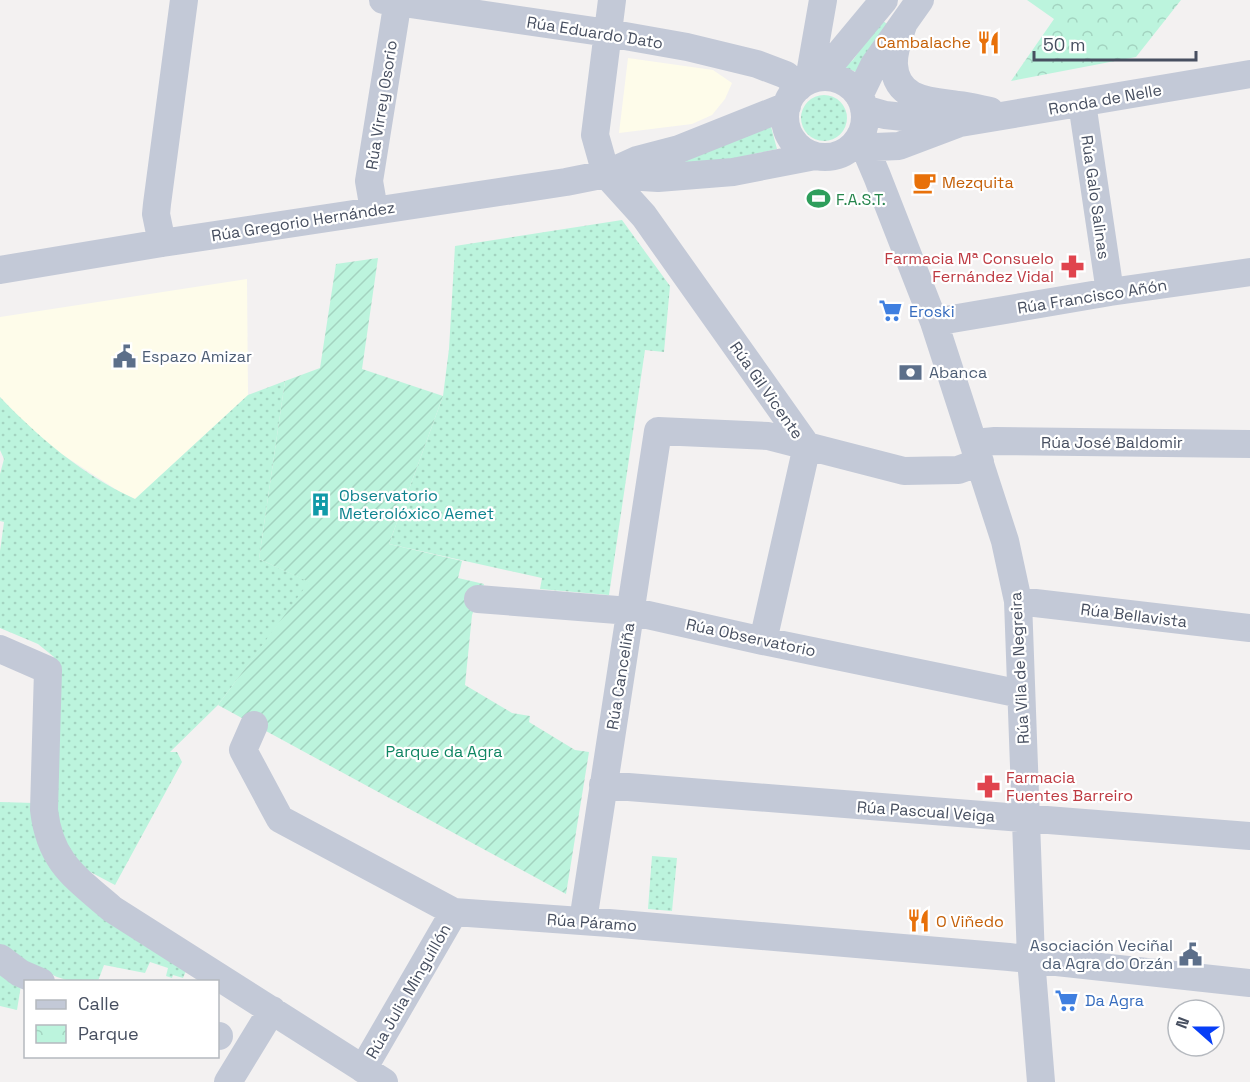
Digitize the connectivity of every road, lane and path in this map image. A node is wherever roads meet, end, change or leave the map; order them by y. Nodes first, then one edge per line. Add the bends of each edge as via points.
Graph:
1 (184, 0) edge
2 (612, 0) edge
3 (823, 0) edge
4 (884, 0) edge
5 (920, 0) edge
6 (393, 1) edge
7 (903, 25) junction
8 (608, 33) junction
9 (1250, 74) edge
10 (804, 88) junction
11 (1082, 103) junction
12 (1010, 115) junction
13 (960, 123) junction
14 (860, 127) junction
15 (899, 146) junction
16 (815, 156) junction
17 (606, 174) junction
18 (877, 176) junction
19 (374, 210) junction
20 (162, 243) junction
21 (0, 270) edge
22 (1250, 272) edge
23 (1110, 292) junction
24 (934, 322) junction
25 (658, 431) joint
26 (1250, 444) edge
27 (807, 447) junction
28 (977, 452) junction
29 (478, 599) dead end
30 (1017, 601) junction
31 (630, 611) junction
32 (1250, 628) edge
33 (763, 641) junction
34 (0, 649) edge
35 (1021, 694) junction
36 (254, 725) dead end
37 (603, 785) junction
38 (1026, 818) junction
39 (1250, 836) edge
40 (454, 912) junction
41 (583, 921) junction
42 (0, 958) edge
43 (1031, 959) junction
44 (37, 980) edge
45 (1250, 983) edge
46 (272, 1010) junction
47 (374, 1075) edge
48 (228, 1082) edge
49 (1041, 1082) edge

1 - 20 street via 156,214
2 - 8 street
3 - 10 street
4 - 10 street
5 - 7 street
6 - 8 street, Rúa Eduardo Dato
6 - 19 street, Rúa Virrey Osorio via 369,181
7 - 12 street via 894,64 900,84 908,93 937,103
7 - 14 street via 874,65
8 - 10 street, Rúa Eduardo Dato via 757,64 786,75
8 - 17 street via 595,135
9 - 11 street, Ronda de Nelle
10 - 14 street via 832,78 843,81
10 - 16 street via 785,119 794,143
10 - 17 street, Rúa Gregorio Hernández via 679,149 637,160
11 - 12 street, Ronda de Nelle
11 - 23 street, Rúa Galo Salinas
12 - 13 street, Ronda de Nelle
13 - 14 street, Ronda de Nelle via 885,115
13 - 15 street, Ronda de Nelle
14 - 15 street, Ronda de Nelle
14 - 16 street via 834,156
14 - 18 street, Rúa Vila de Negreira
15 - 18 street
16 - 17 street, Rúa Gregorio Hernández via 733,172 658,178
17 - 19 street, Rúa Gregorio Hernández
17 - 27 street, Rúa Gil Vicente via 644,216
18 - 24 street, Rúa Vila de Negreira
19 - 20 street, Rúa Gregorio Hernández
20 - 21 street, Rúa Gregorio Hernández
22 - 23 street, Rúa Francisco Añón
23 - 24 street, Rúa Francisco Añón
24 - 28 street, Rúa Vila de Negreira
25 - 27 street, Rúa José Baldomir via 768,436
25 - 31 street, Rúa Canceliña
26 - 28 street, Rúa José Baldomir via 995,441
27 - 28 street, Rúa José Baldomir via 904,471 958,471
27 - 33 street, Rúa Gil Vicente
28 - 30 street, Rúa Vila de Negreira via 1005,541
29 - 31 street, Rúa Observatorio
30 - 32 street, Rúa Bellavista
30 - 35 street, Rúa Vila de Negreira
31 - 33 street, Rúa Observatorio
31 - 37 street, Rúa Canceliña
33 - 35 street, Rúa Observatorio
34 - 46 street via 48,670 44,810 53,850 75,877 112,909
35 - 38 street, Rúa Vila de Negreira
36 - 40 street, Rúa Páramo via 243,750 280,819
37 - 38 street, Rúa Pascual Veiga
37 - 41 street, Rúa Canceliña
38 - 39 street, Rúa Pascual Veiga
38 - 43 street, Rúa Vila de Negreira
40 - 41 street, Rúa Páramo
40 - 47 street, Rúa Julia Minguillón
41 - 43 street, Rúa Páramo
42 - 44 street via 20,974
43 - 45 street, Rúa Páramo
43 - 49 street, Rúa Vila de Negreira
46 - 47 street
46 - 48 street

